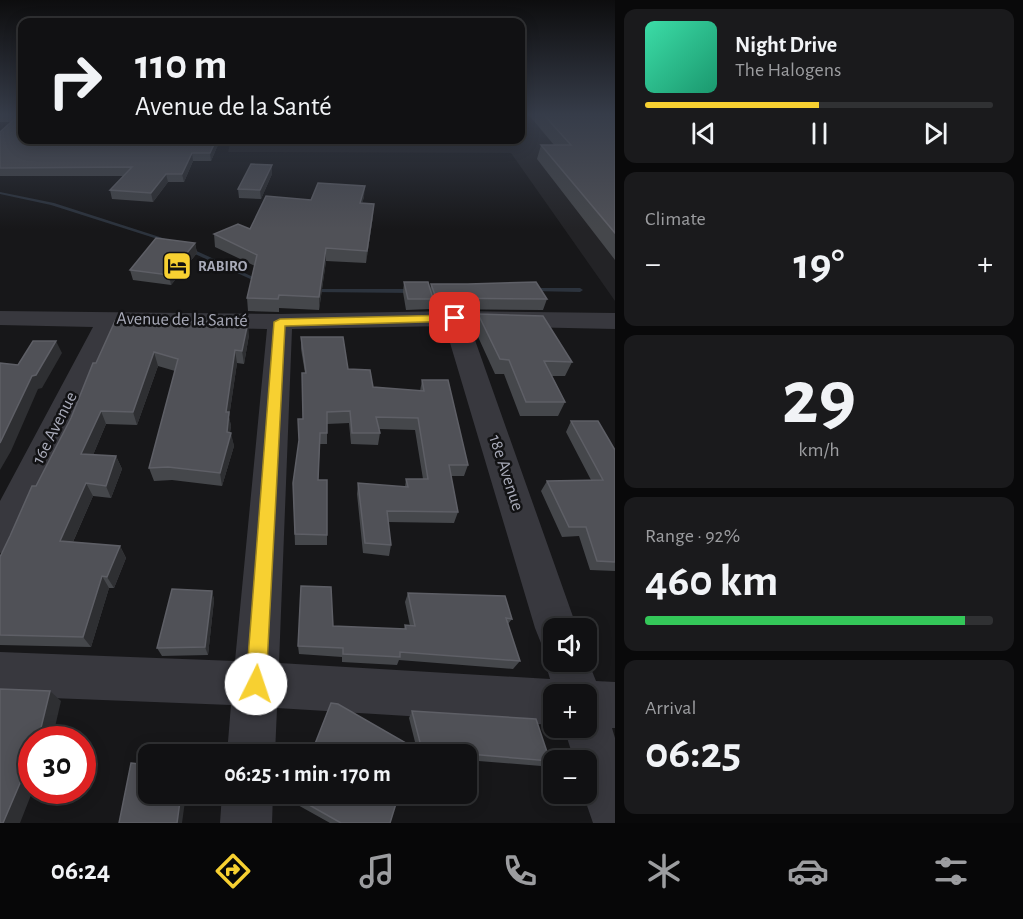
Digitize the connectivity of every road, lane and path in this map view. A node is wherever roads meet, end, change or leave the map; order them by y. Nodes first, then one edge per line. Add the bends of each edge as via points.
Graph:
1 (0, 318) edge
2 (455, 318) junction
3 (110, 319) junction
4 (615, 321) edge
5 (280, 322) junction
6 (0, 537) edge
7 (553, 618) edge
8 (0, 674) edge
9 (256, 684) junction
10 (543, 701) edge
11 (597, 704) edge
12 (615, 705) edge
13 (591, 738) edge
14 (252, 744) edge
15 (247, 804) edge
16 (615, 814) edge
17 (246, 823) edge

1 - 3 street, Avenue de la Santé
2 - 4 street, Avenue de la Santé
2 - 5 street, Avenue de la Santé
2 - 7 street, 18e Avenue
3 - 5 street, Avenue de la Santé
3 - 6 street, 16e Avenue
5 - 9 street
8 - 9 street
9 - 10 street
9 - 14 street
11 - 12 street
13 - 16 street
15 - 17 street

